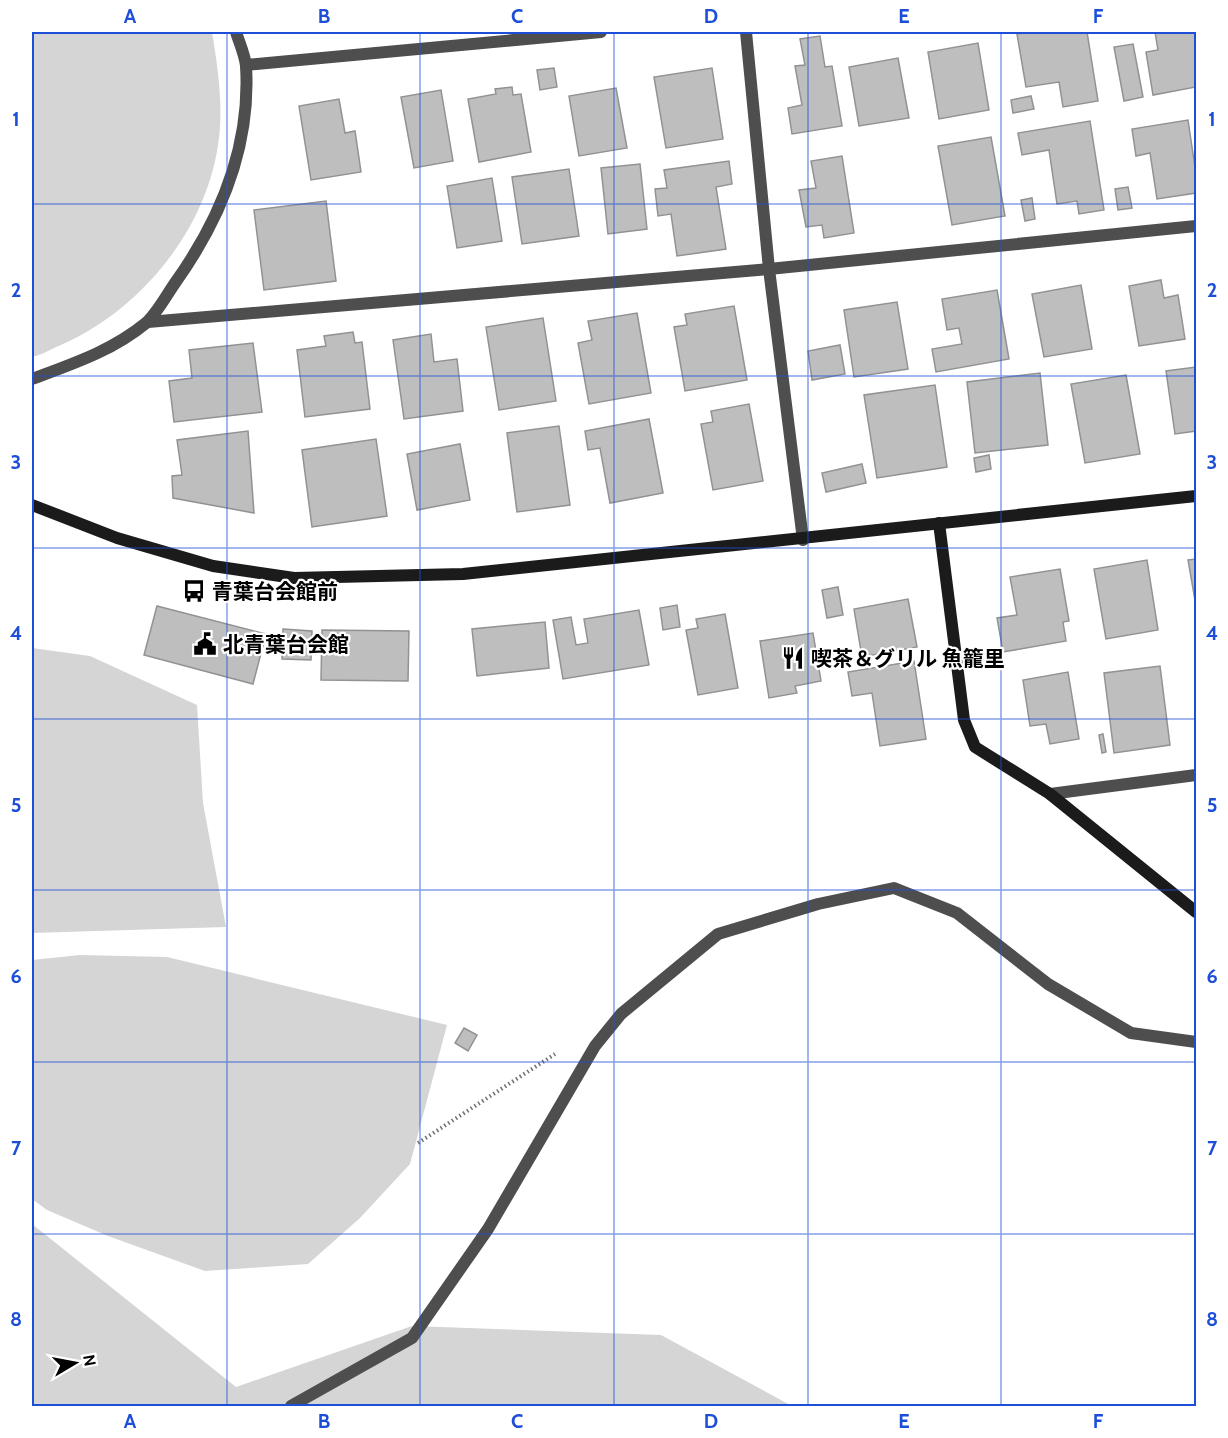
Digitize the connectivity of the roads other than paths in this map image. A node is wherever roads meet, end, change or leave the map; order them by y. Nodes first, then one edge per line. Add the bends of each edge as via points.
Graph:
1 (236, 32) edge
2 (601, 32) edge
3 (746, 32) edge
4 (246, 65) junction
5 (1197, 226) edge
6 (770, 269) junction
7 (148, 322) junction
8 (32, 379) edge
9 (1197, 496) edge
10 (32, 505) edge
11 (939, 523) junction
12 (803, 540) junction
13 (1197, 775) edge
14 (1050, 794) junction
15 (1197, 912) edge
16 (1197, 1042) edge
17 (291, 1407) edge

1 - 4 street
2 - 4 street
3 - 6 street
4 - 7 street via 244,120 233,172 214,221
5 - 6 street
6 - 7 street
6 - 12 street
7 - 8 street via 117,344
9 - 11 street
10 - 12 street via 117,538 213,566 294,578 463,574
11 - 12 street
11 - 14 street via 964,720 975,747
13 - 14 street
14 - 15 street
16 - 17 street via 1131,1033 1048,984 957,913 894,888 818,904 718,934 621,1014 596,1046 488,1229 412,1338

